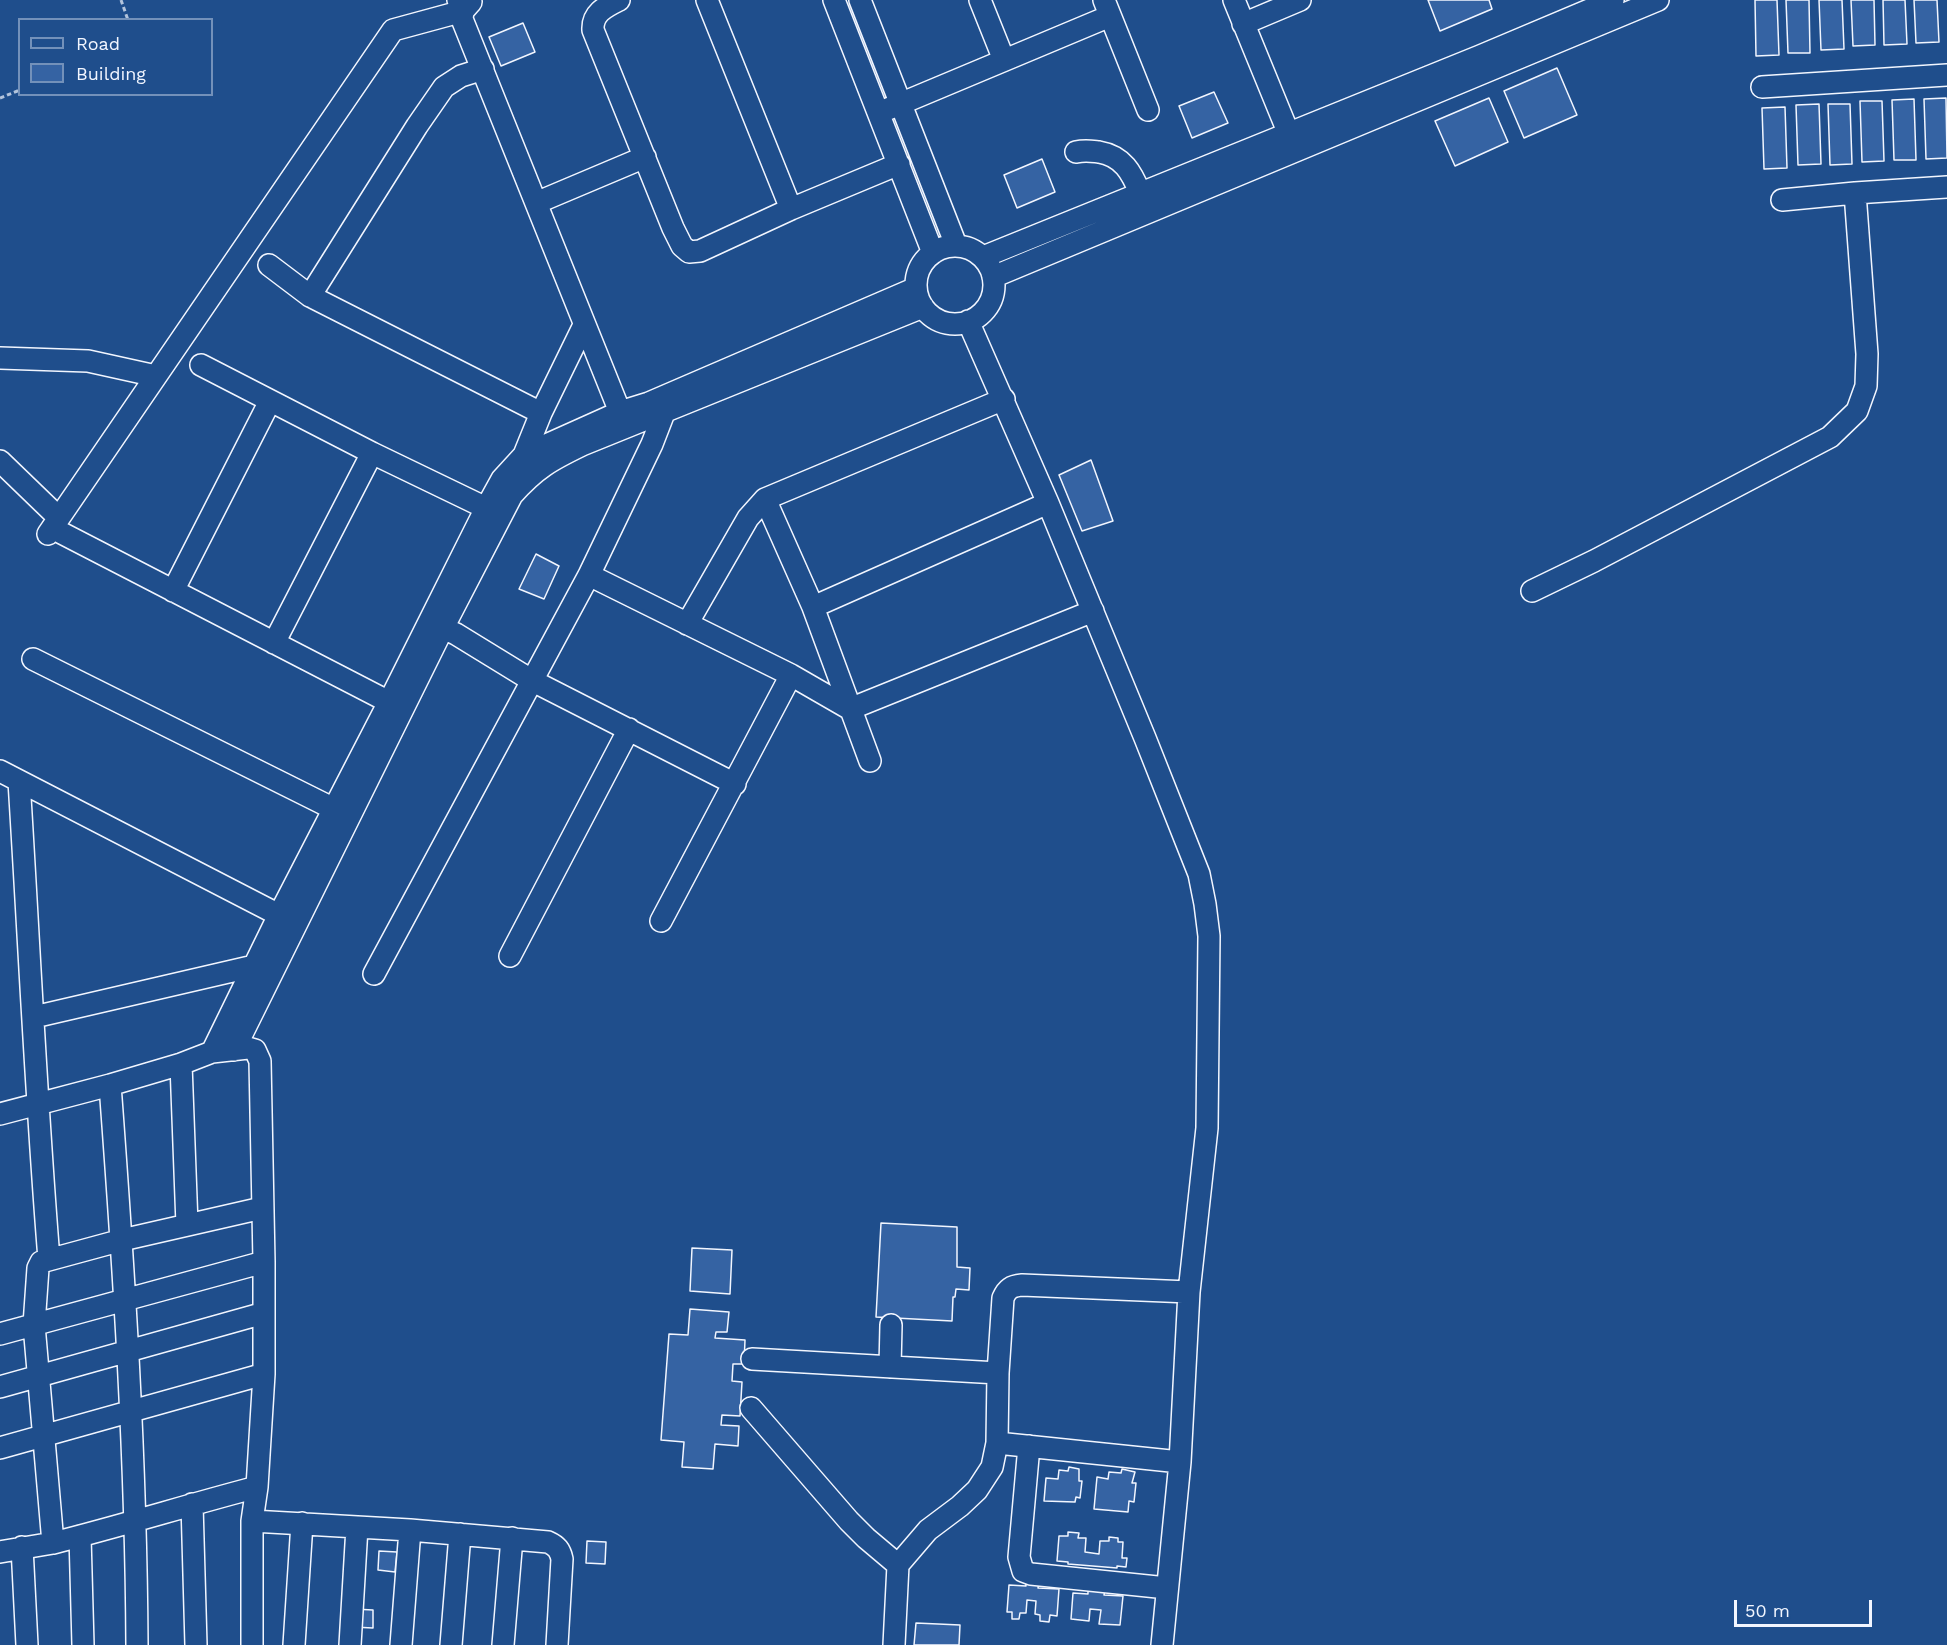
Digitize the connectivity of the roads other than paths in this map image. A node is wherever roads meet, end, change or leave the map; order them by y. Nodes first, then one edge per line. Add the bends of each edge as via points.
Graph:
1 (619, 0) edge
2 (707, 0) edge
3 (834, 0) edge
4 (860, 0) edge
5 (980, 0) edge
6 (1234, 0) edge
7 (1300, 0) edge
8 (1613, 0) edge
9 (1658, 0) edge
10 (465, 4) edge
11 (1107, 8) edge
12 (1244, 24) junction
13 (1563, 30) junction
14 (1004, 60) junction
15 (483, 69) junction
16 (1947, 75) edge
17 (1761, 87) dead end
18 (901, 104) junction
19 (1148, 110) dead end
20 (879, 113) junction
21 (1292, 141) junction
22 (1076, 152) dead end
23 (645, 157) junction
24 (899, 164) junction
25 (1947, 187) edge
26 (1855, 193) junction
27 (1140, 194) junction
28 (1782, 200) dead end
29 (536, 203) junction
30 (791, 209) junction
31 (956, 245) junction
32 (933, 252) junction
33 (984, 257) junction
34 (269, 265) dead end
35 (993, 277) junction
36 (310, 296) junction
37 (919, 297) junction
38 (968, 321) junction
39 (584, 325) junction
40 (0, 358) edge
41 (201, 365) dead end
42 (156, 376) junction
43 (1004, 399) junction
44 (270, 401) junction
45 (620, 412) junction
46 (541, 413) junction
47 (664, 413) junction
48 (372, 453) junction
49 (0, 461) edge
50 (530, 463) junction
51 (765, 499) junction
52 (1048, 504) junction
53 (486, 508) junction
54 (53, 527) junction
55 (589, 575) junction
56 (173, 591) junction
57 (1532, 591) dead end
58 (813, 607) junction
59 (1093, 611) junction
60 (687, 624) junction
61 (443, 628) junction
62 (274, 643) junction
63 (33, 659) dead end
64 (791, 675) junction
65 (531, 680) junction
66 (389, 702) junction
67 (850, 709) junction
68 (629, 729) junction
69 (870, 761) dead end
70 (9, 776) edge
71 (735, 784) junction
72 (334, 809) junction
73 (279, 915) junction
74 (661, 921) dead end
75 (510, 956) dead end
76 (265, 967) junction
77 (374, 974) dead end
78 (34, 1017) junction
79 (234, 1050) junction
80 (212, 1052) junction
81 (181, 1064) junction
82 (110, 1085) junction
83 (37, 1105) junction
84 (0, 1114) edge
85 (262, 1208) junction
86 (187, 1225) junction
87 (122, 1240) junction
88 (49, 1259) junction
89 (264, 1262) junction
90 (1189, 1292) junction
91 (125, 1300) junction
92 (264, 1313) junction
93 (34, 1325) junction
94 (891, 1325) dead end
95 (0, 1334) edge
96 (128, 1350) junction
97 (752, 1359) dead end
98 (890, 1367) junction
99 (998, 1373) junction
100 (264, 1374) junction
101 (38, 1375) junction
102 (0, 1387) edge
103 (751, 1408) dead end
104 (130, 1411) junction
105 (43, 1437) junction
106 (997, 1443) junction
107 (1029, 1446) junction
108 (0, 1448) edge
109 (1180, 1462) junction
110 (257, 1487) junction
111 (192, 1504) junction
112 (252, 1521) junction
113 (136, 1522) junction
114 (302, 1523) junction
115 (357, 1527) junction
116 (410, 1530) junction
117 (460, 1534) junction
118 (80, 1536) junction
119 (512, 1538) junction
120 (52, 1543) junction
121 (22, 1547) junction
122 (0, 1552) edge
123 (898, 1565) junction
124 (1167, 1588) junction
125 (27, 1645) edge
126 (83, 1645) edge
127 (137, 1645) edge
128 (196, 1645) edge
129 (252, 1645) edge
130 (294, 1645) edge
131 (350, 1645) edge
132 (402, 1645) edge
133 (451, 1645) edge
134 (503, 1645) edge
135 (556, 1645) edge
136 (894, 1645) edge
137 (1162, 1645) edge

1 - 23 street via 595,16 593,30
2 - 30 street
3 - 20 street
4 - 18 street
5 - 14 street
6 - 12 street
7 - 12 street
8 - 13 street
9 - 13 street
10 - 15 street via 462,19
10 - 42 street via 393,30
11 - 14 street
11 - 19 street
12 - 21 street
13 - 21 street
14 - 18 street
15 - 29 street
15 - 36 street via 444,87
16 - 17 street
18 - 20 street
18 - 31 street
20 - 24 street
21 - 27 street
21 - 35 street
22 - 27 street via 1104,153 1120,160
23 - 29 street
23 - 30 street via 681,246 689,252
24 - 30 street
24 - 32 street
25 - 26 street
26 - 28 street
26 - 57 street via 1867,354 1866,386 1857,411 1830,437
27 - 33 street
29 - 39 street
31 - 32 street
31 - 33 street
32 - 37 street via 920,268
33 - 35 street
34 - 36 street
35 - 38 street via 990,301
36 - 46 street
37 - 38 street via 930,314 948,323
37 - 45 street
37 - 47 street
38 - 43 street
39 - 45 street
39 - 46 street
40 - 42 street via 88,361
41 - 44 street
42 - 54 street
43 - 51 street
43 - 52 street
44 - 48 street
44 - 56 street
45 - 50 street
46 - 50 street
47 - 50 street via 546,463
47 - 55 street
48 - 53 street
48 - 62 street
49 - 54 street
50 - 53 street via 502,479
50 - 61 street
51 - 58 street
51 - 60 street via 748,518
52 - 58 street
52 - 59 street
53 - 66 street
54 - 56 street
55 - 60 street
55 - 65 street
56 - 62 street
58 - 67 street
59 - 67 street
59 - 90 street via 1199,874 1205,904 1209,936 1207,1128
60 - 64 street
61 - 65 street
61 - 76 street
62 - 66 street
63 - 72 street
64 - 67 street
64 - 71 street
65 - 68 street
65 - 77 street
66 - 72 street
67 - 69 street
68 - 71 street
68 - 75 street
70 - 73 street
70 - 78 street
71 - 74 street
72 - 73 street
73 - 76 street
76 - 78 street
76 - 79 street
76 - 80 street
78 - 83 street
79 - 80 street
79 - 85 street via 255,1050 260,1061
80 - 81 street
81 - 82 street
81 - 86 street
82 - 83 street
82 - 87 street
83 - 84 street
83 - 88 street
85 - 86 street
85 - 89 street
86 - 87 street
87 - 88 street
87 - 91 street
88 - 93 street via 38,1268
89 - 91 street
89 - 92 street
90 - 99 street via 1014,1286 1006,1290 1003,1298
90 - 109 street
91 - 93 street
91 - 96 street
92 - 96 street
92 - 100 street
93 - 95 street
93 - 101 street
94 - 98 street
96 - 101 street
96 - 104 street
97 - 98 street
98 - 99 street
99 - 106 street
100 - 104 street
100 - 110 street
101 - 102 street
101 - 105 street
103 - 123 street via 849,1521
104 - 105 street
104 - 113 street
105 - 108 street
105 - 120 street
106 - 107 street
106 - 123 street via 992,1467 977,1490 928,1530
107 - 109 street
107 - 124 street via 1018,1557 1023,1570
109 - 124 street
110 - 111 street
110 - 112 street
111 - 113 street
111 - 128 street
112 - 114 street
112 - 129 street
113 - 118 street
113 - 127 street
114 - 115 street
114 - 130 street
115 - 116 street
115 - 131 street
116 - 117 street
116 - 132 street
117 - 119 street
117 - 133 street
118 - 120 street
118 - 126 street
119 - 134 street
119 - 135 street via 548,1542 560,1551
120 - 121 street
121 - 122 street
121 - 125 street
123 - 136 street
124 - 137 street

